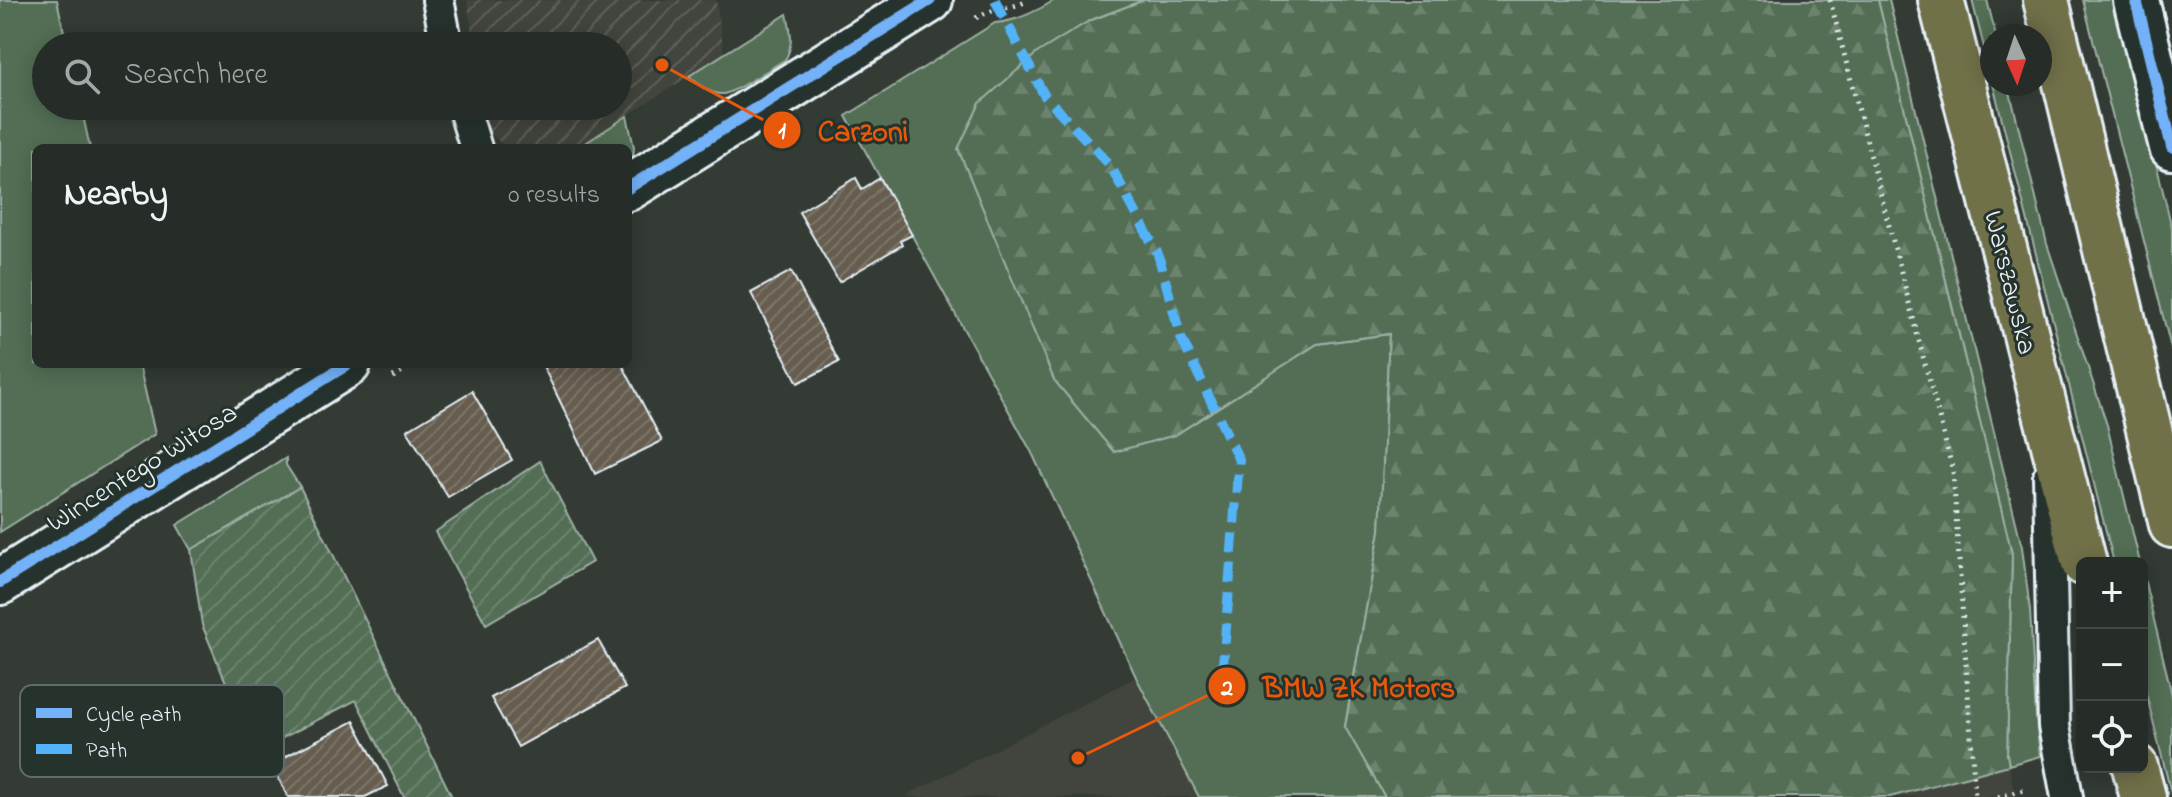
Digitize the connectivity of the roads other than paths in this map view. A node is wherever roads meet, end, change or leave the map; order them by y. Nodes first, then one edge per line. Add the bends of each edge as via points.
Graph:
1 (438, 0) edge
2 (930, 0) edge
3 (1941, 0) edge
4 (2046, 0) edge
5 (2136, 0) edge
6 (444, 32) edge
7 (467, 120) edge
8 (475, 144) edge
9 (2172, 147) edge
10 (632, 186) edge
11 (342, 368) edge
12 (2049, 426) junction
13 (2172, 525) edge
14 (2082, 557) edge
15 (0, 582) edge
16 (2137, 773) edge
17 (2067, 797) edge
18 (2143, 797) edge

1 - 6 lane
2 - 10 street
3 - 12 main road, Warszawska
4 - 13 main road
5 - 9 street
7 - 8 lane
11 - 15 street, Wincentego Witosa
12 - 14 main road, Warszawska
12 - 17 lane via 2054,726
16 - 18 main road

